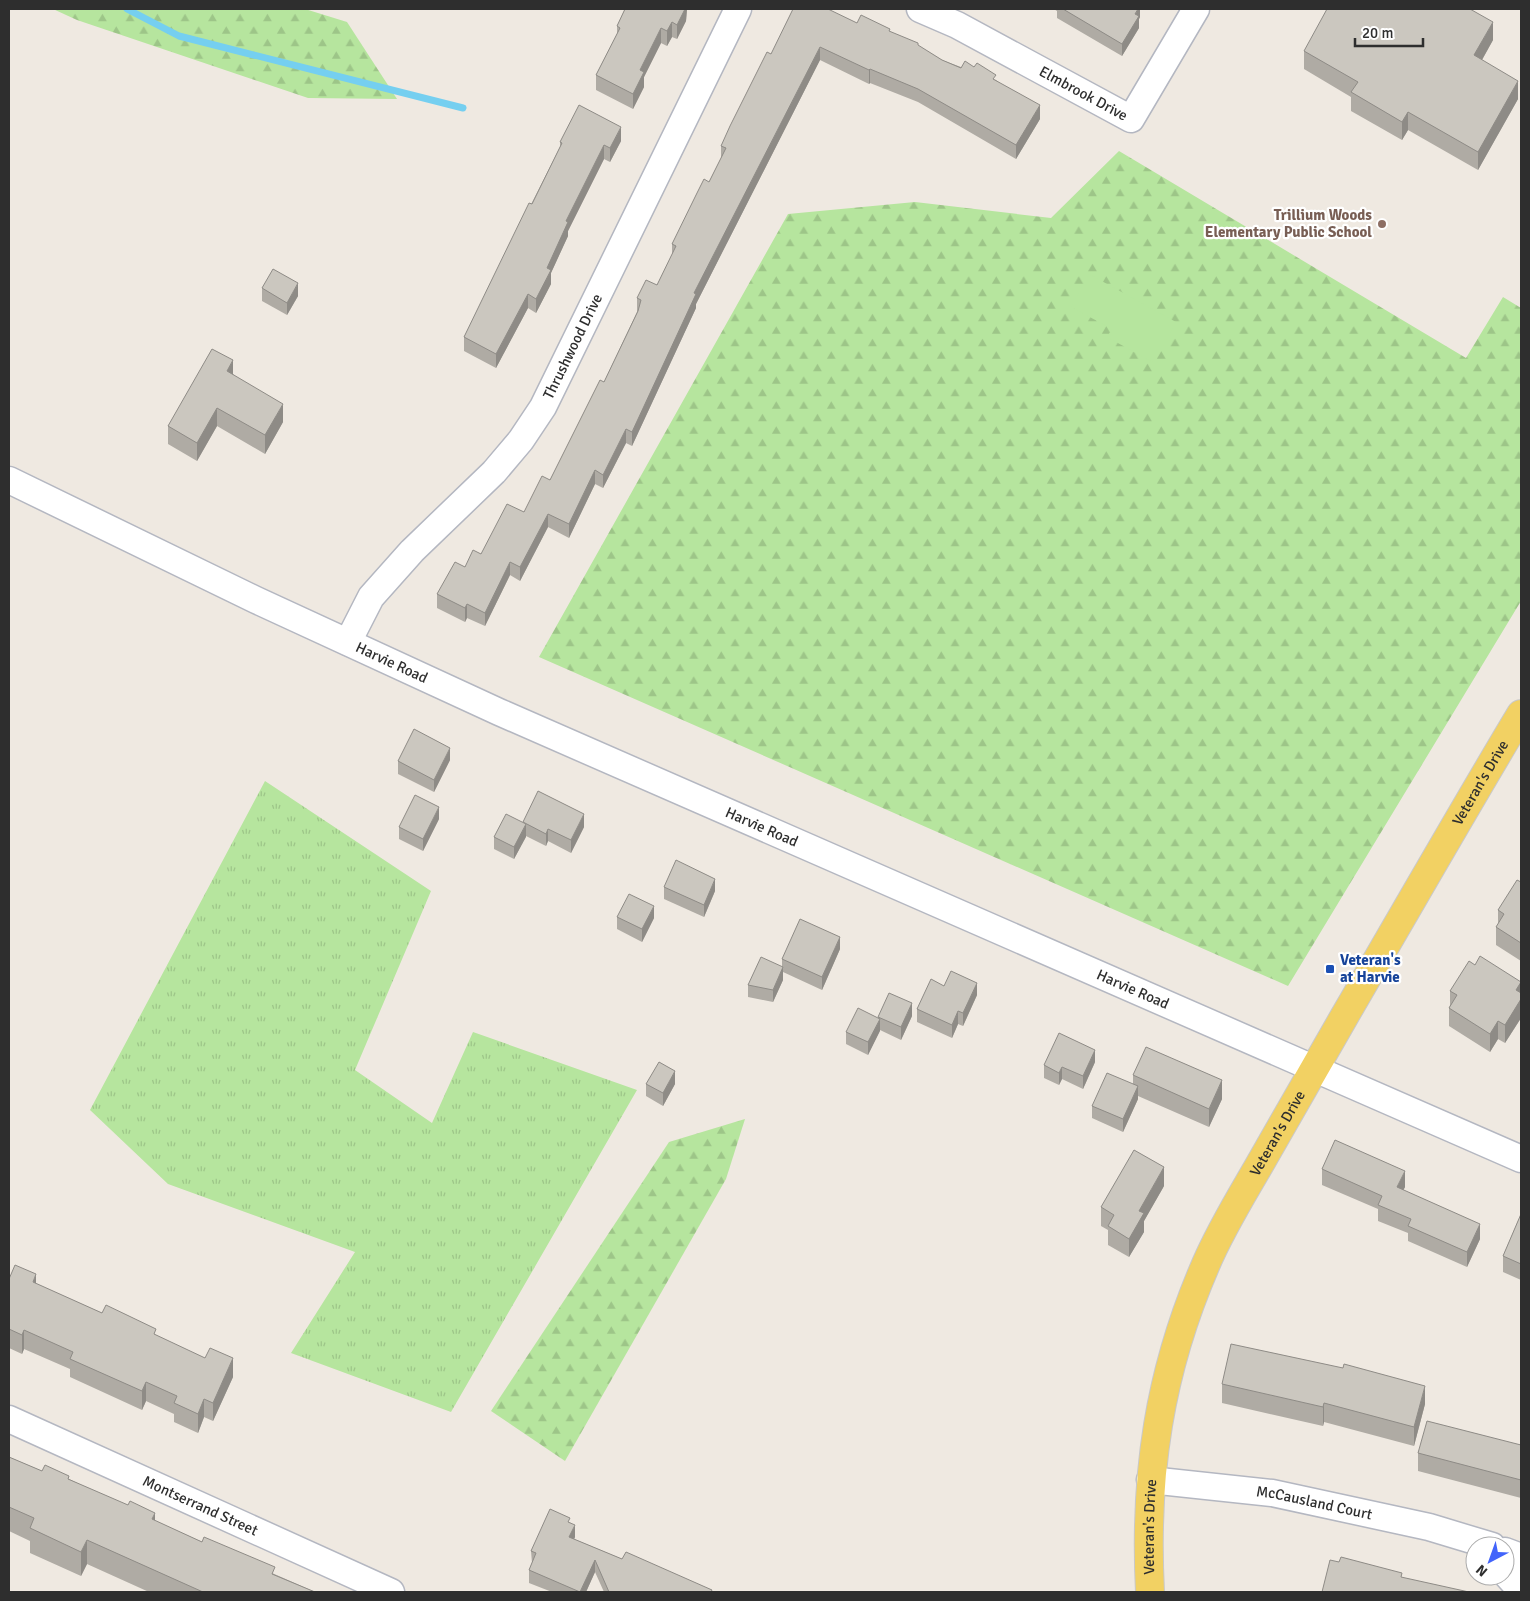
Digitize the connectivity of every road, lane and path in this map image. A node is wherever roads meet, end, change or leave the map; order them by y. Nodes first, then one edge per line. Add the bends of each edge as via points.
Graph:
1 (738, 9) edge
2 (920, 9) edge
3 (1196, 9) edge
4 (9, 480) edge
5 (348, 642) junction
6 (1521, 714) edge
7 (1314, 1069) junction
8 (1521, 1158) edge
9 (9, 1419) edge
10 (1150, 1480) junction
11 (1465, 1538) edge
12 (391, 1592) edge
13 (1150, 1592) edge

1 - 5 street, Thrushwood Drive via 544,407 494,472 412,551 371,597
2 - 3 street, Elmbrook Drive via 957,25 1131,119
4 - 5 street, Harvie Road
5 - 7 street, Harvie Road via 500,712
6 - 7 main road, Veteran's Drive
7 - 8 street, Harvie Road
7 - 10 main road, Veteran's Drive via 1206,1262 1168,1372 1154,1437
9 - 12 street, Montserrand Street
10 - 11 street, McCausland Court via 1272,1493 1429,1527
10 - 13 main road, Veteran's Drive

